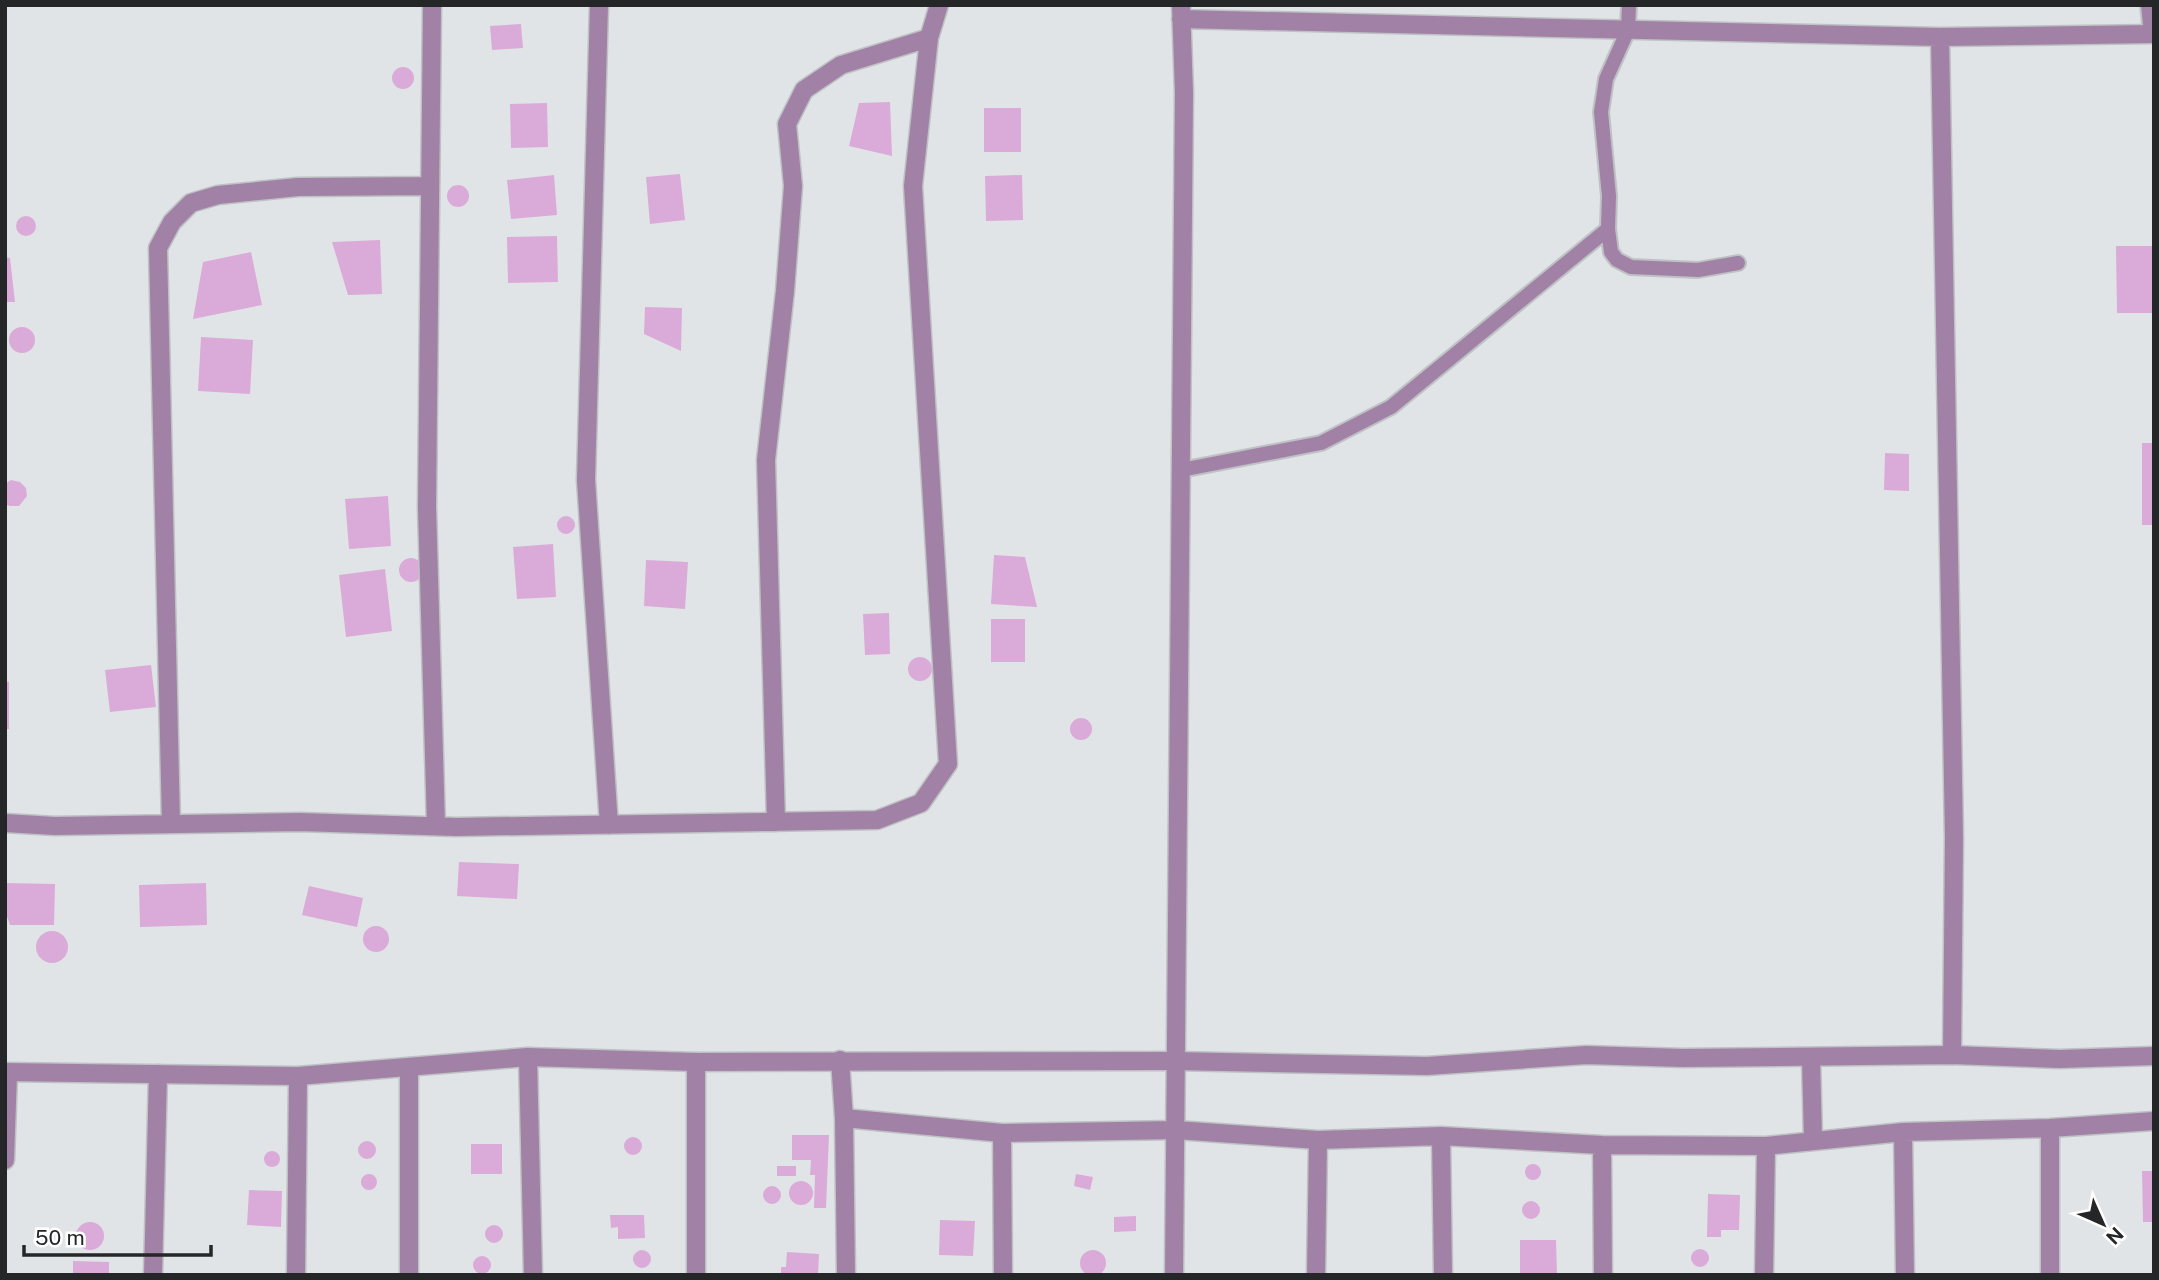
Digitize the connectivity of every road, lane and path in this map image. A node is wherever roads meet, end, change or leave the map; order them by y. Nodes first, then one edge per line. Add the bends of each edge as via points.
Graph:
1 (432, 5) edge
2 (599, 5) edge
3 (939, 5) edge
4 (1629, 5) edge
5 (2148, 5) edge
6 (1181, 12) edge
7 (1628, 30) junction
8 (2152, 34) edge
9 (1940, 37) junction
10 (929, 38) junction
11 (429, 186) junction
12 (1608, 229) junction
13 (1738, 263) dead end
14 (1181, 470) junction
15 (776, 822) junction
16 (5, 823) edge
17 (171, 824) junction
18 (609, 825) junction
19 (436, 826) junction
20 (1952, 1055) junction
21 (2154, 1056) edge
22 (528, 1057) junction
23 (1811, 1058) junction
24 (840, 1060) junction
25 (1174, 1061) junction
26 (696, 1062) junction
27 (408, 1067) junction
28 (6, 1072) edge
29 (158, 1074) junction
30 (298, 1076) junction
31 (844, 1118) junction
32 (2154, 1121) edge
33 (2050, 1128) junction
34 (1176, 1130) junction
35 (1903, 1132) junction
36 (1002, 1133) junction
37 (1441, 1136) junction
38 (1318, 1140) junction
39 (1813, 1140) junction
40 (1602, 1145) junction
41 (1766, 1146) junction
42 (5, 1160) edge
43 (153, 1275) edge
44 (296, 1275) edge
45 (408, 1275) edge
46 (533, 1275) edge
47 (696, 1275) edge
48 (846, 1275) edge
49 (1003, 1275) edge
50 (1174, 1275) edge
51 (1316, 1275) edge
52 (1443, 1275) edge
53 (1604, 1275) edge
54 (1764, 1275) edge
55 (1905, 1275) edge
56 (2050, 1275) edge

1 - 11 street
2 - 18 street via 586,480
3 - 10 street
4 - 7 lane
5 - 8 lane
6 - 7 street
6 - 14 street
7 - 9 street
7 - 12 lane via 1606,79 1601,112
8 - 9 street
9 - 20 street via 1954,838
10 - 15 street via 841,65 804,90 787,124 793,186 766,460
10 - 15 street via 913,186 948,764 920,803 877,820
11 - 17 street via 298,187 218,195 191,203 172,222 158,248
11 - 19 street via 427,507
12 - 13 lane via 1611,252 1631,267 1698,270
12 - 14 lane via 1391,407 1321,443
14 - 25 street
15 - 18 street
16 - 17 street
17 - 19 street
18 - 19 street
20 - 21 street
20 - 23 street
22 - 26 street
22 - 27 street
22 - 46 street
23 - 25 street via 1586,1055 1427,1066
23 - 39 street
24 - 25 street
24 - 26 street
24 - 31 street
25 - 34 street
26 - 47 street
27 - 30 street
27 - 45 street
28 - 29 street
28 - 42 street
29 - 30 street
29 - 43 street
30 - 44 street
31 - 36 street
31 - 48 street
32 - 33 street
33 - 35 street
33 - 56 street
34 - 36 street
34 - 38 street
34 - 50 street
35 - 39 street
35 - 55 street
36 - 49 street
37 - 38 street
37 - 40 street
37 - 52 street
38 - 51 street
39 - 41 street
40 - 41 street
40 - 53 street
41 - 54 street

